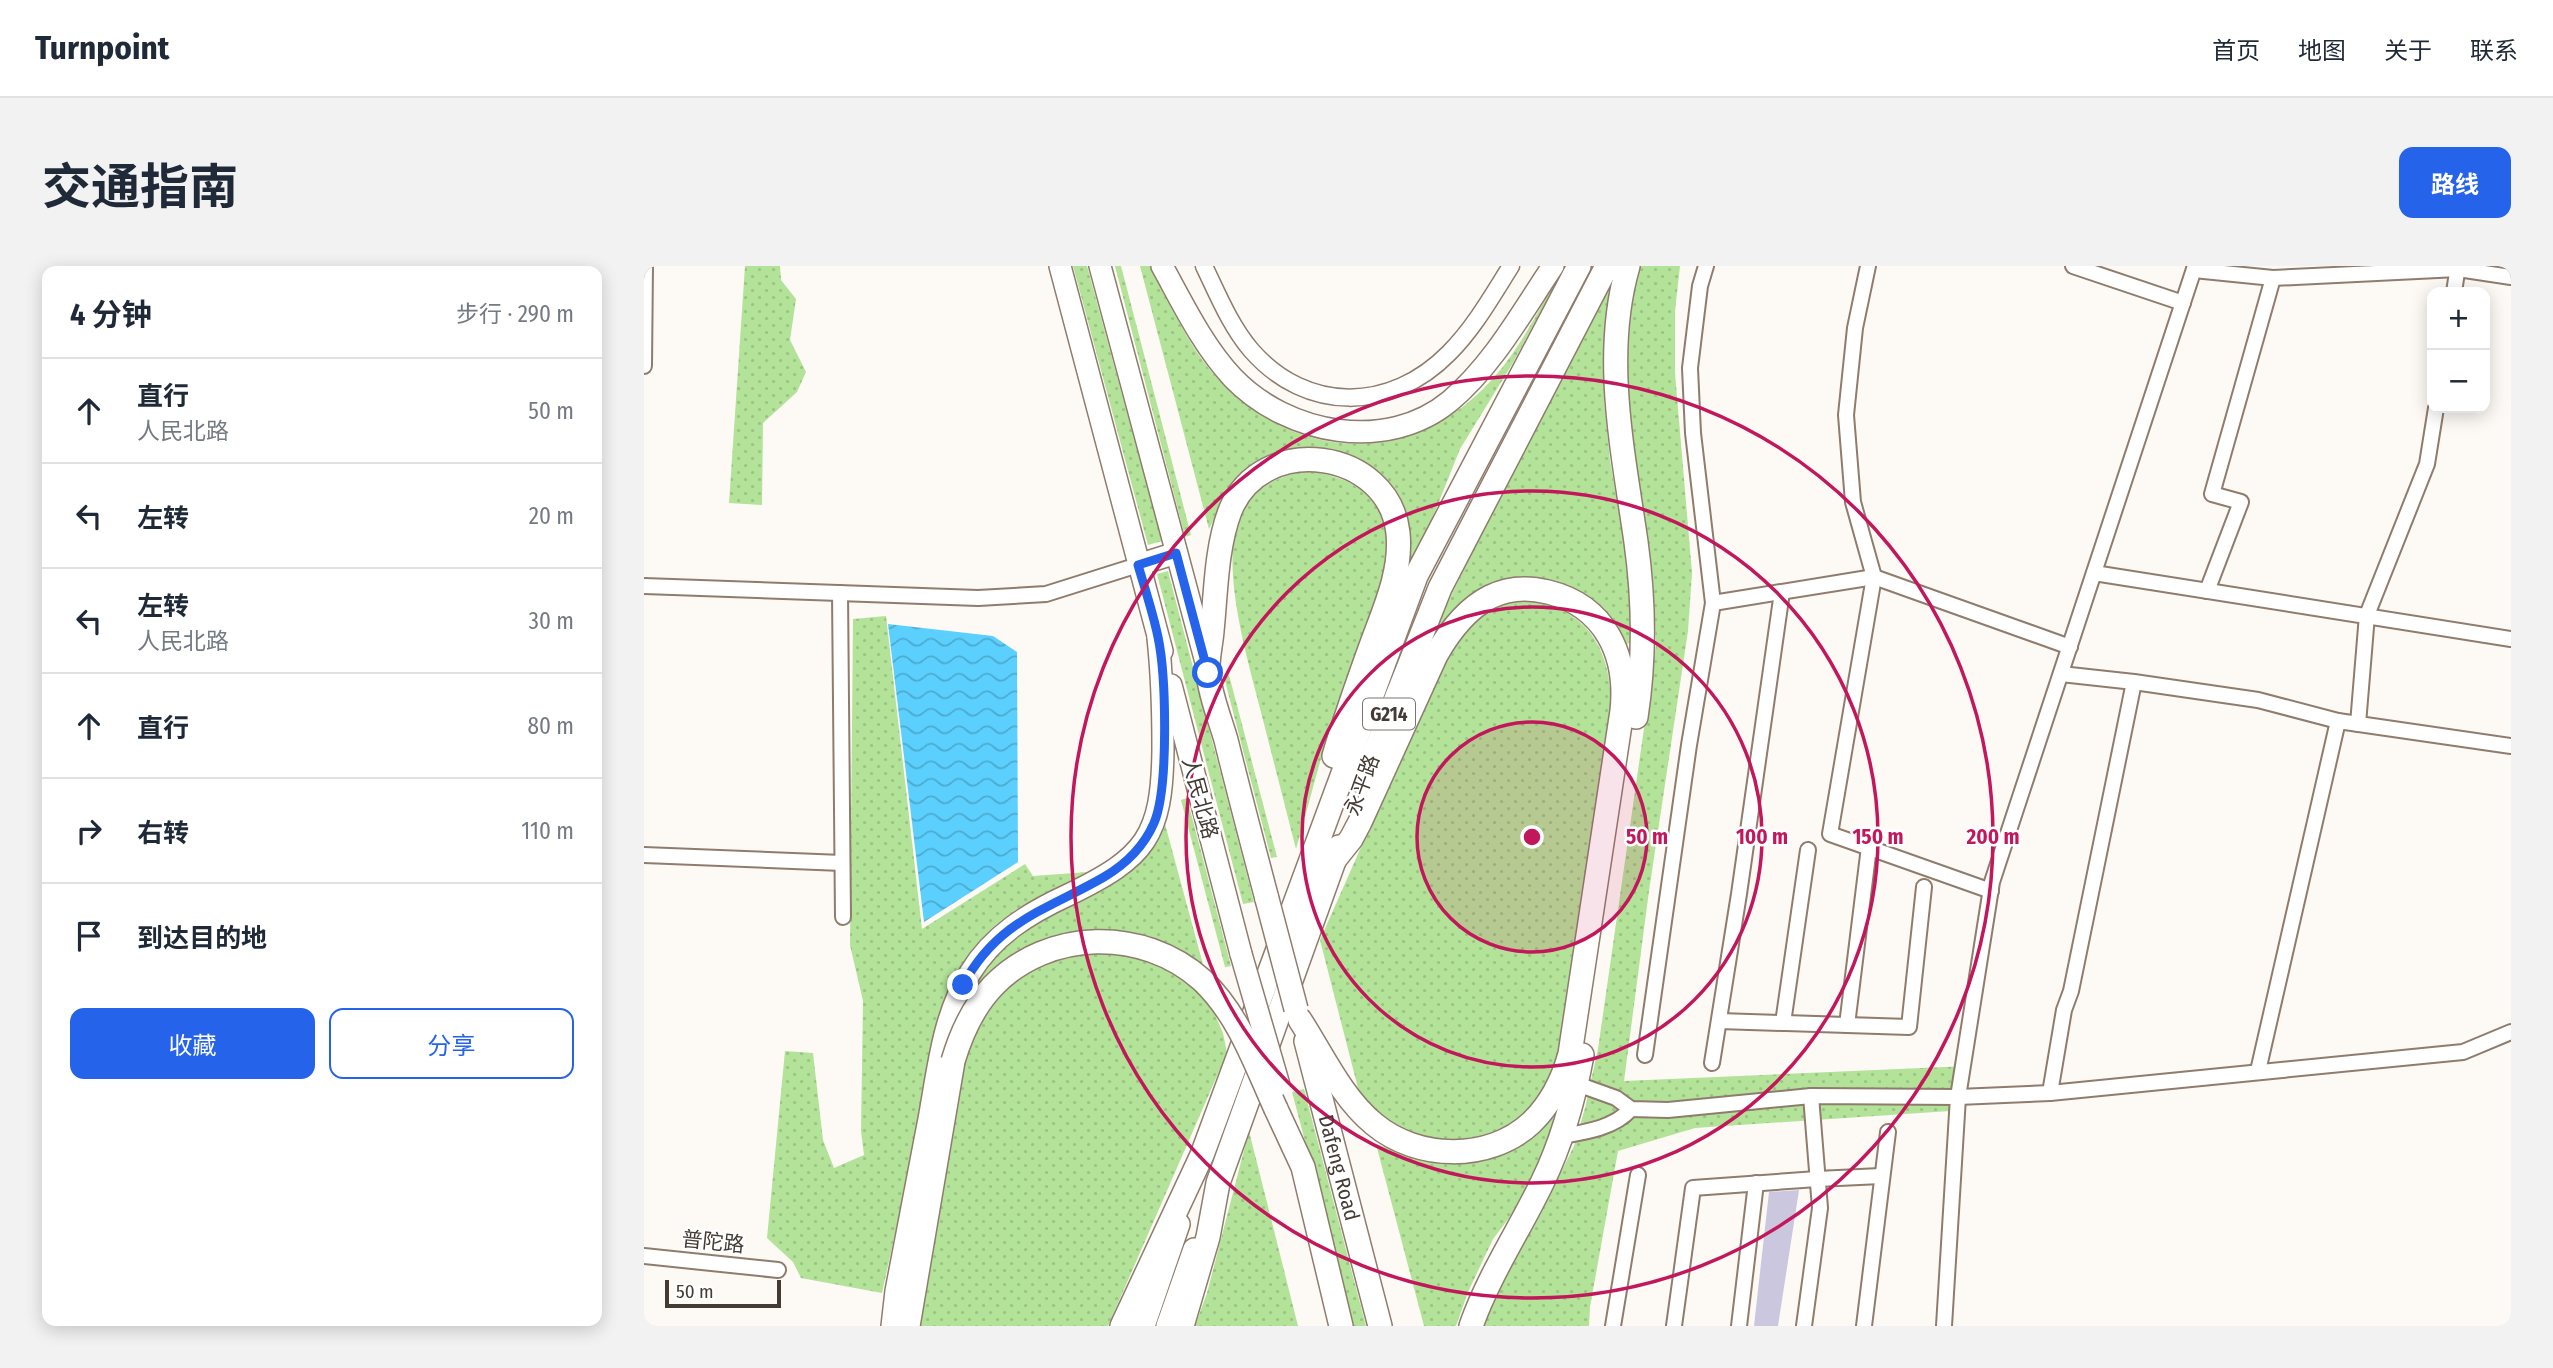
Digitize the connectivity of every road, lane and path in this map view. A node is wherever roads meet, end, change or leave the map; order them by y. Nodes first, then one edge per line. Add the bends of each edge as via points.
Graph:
1 (645, 266) edge
2 (1060, 266) edge
3 (1100, 266) edge
4 (1163, 266) edge
5 (1204, 266) edge
6 (1510, 266) edge
7 (1553, 266) edge
8 (1579, 266) edge
9 (1606, 266) edge
10 (1628, 266) edge
11 (1706, 266) edge
12 (1868, 266) edge
13 (2073, 266) edge
14 (2458, 267) edge
15 (2194, 268) edge
16 (2511, 277) edge
17 (2273, 278) junction
18 (2455, 287) edge
19 (2183, 303) junction
20 (644, 366) edge
21 (2435, 413) edge
22 (1176, 553) junction
23 (1138, 565) junction
24 (2094, 573) junction
25 (1874, 578) junction
26 (644, 586) edge
27 (2207, 591) junction
28 (1782, 592) junction
29 (840, 593) junction
30 (1713, 603) junction
31 (2367, 615) junction
32 (1158, 638) junction
33 (2511, 639) edge
34 (2070, 647) junction
35 (1208, 673) junction
36 (2061, 674) junction
37 (2134, 682) junction
38 (2338, 721) junction
39 (2358, 724) junction
40 (2511, 746) edge
41 (1320, 831) junction
42 (1869, 847) junction
43 (1808, 850) dead end
44 (644, 855) edge
45 (1335, 859) junction
46 (842, 863) junction
47 (1924, 887) dead end
48 (1991, 891) junction
49 (843, 917) dead end
50 (1298, 1015) junction
51 (1719, 1021) junction
52 (1783, 1023) junction
53 (1847, 1025) junction
54 (2511, 1032) edge
55 (1645, 1055) dead end
56 (1712, 1063) dead end
57 (2258, 1071) junction
58 (1577, 1084) junction
59 (2050, 1093) junction
60 (1811, 1096) junction
61 (1958, 1097) junction
62 (1631, 1109) junction
63 (1888, 1132) dead end
64 (1562, 1136) junction
65 (1202, 1156) junction
66 (1303, 1167) junction
67 (1638, 1175) dead end
68 (1881, 1176) junction
69 (1818, 1179) junction
70 (1218, 1183) junction
71 (1756, 1183) junction
72 (644, 1256) edge
73 (778, 1270) dead end
74 (892, 1326) edge
75 (908, 1326) edge
76 (1122, 1326) edge
77 (1144, 1326) edge
78 (1167, 1326) edge
79 (1182, 1326) edge
80 (1341, 1326) edge
81 (1380, 1326) edge
82 (1471, 1326) edge
83 (1613, 1326) edge
84 (1674, 1326) edge
85 (1739, 1326) edge
86 (1804, 1326) edge
87 (1864, 1326) edge
88 (1944, 1326) edge

1 - 20 street
2 - 23 main road, 人民北路
3 - 22 main road, 人民北路
4 - 7 main road via 1206,343 1241,385 1265,404 1302,421 1357,432 1406,426 1456,396 1494,352
5 - 6 street via 1236,330 1270,368 1307,388 1357,398 1395,391 1437,365 1469,331
8 - 41 highway, 永平路 / G214 via 1416,576
9 - 45 highway, 永平路 / G214 via 1440,588
10 - 58 highway via 1619,307 1615,368 1640,580 1641,678
11 - 30 street via 1690,368
12 - 25 street via 1855,328 1846,415 1853,502
13 - 19 street
14 - 16 street
14 - 17 street
14 - 18 street
15 - 17 street
15 - 19 street
17 - 27 street via 2212,494 2241,502
19 - 24 street
21 - 31 street via 2427,464
22 - 23 main road
22 - 35 main road, 人民北路
23 - 29 street via 1066,589 1027,596
23 - 32 main road, 人民北路
24 - 27 street
24 - 34 street
25 - 28 street
25 - 34 street
25 - 42 street via 1830,834
26 - 29 street
27 - 31 street
28 - 30 street
28 - 51 street
29 - 46 street
30 - 55 street
31 - 33 street
31 - 39 street
32 - 66 main road, 人民北路, bridge
32 - 74 main road via 1163,790 1155,820 1140,846 1118,868 1039,909 1004,933 978,960 963,985 942,1048
34 - 36 street
35 - 41 highway via 1220,554 1229,513 1243,488 1264,470 1300,459 1339,464 1373,484 1394,517 1397,562 1343,722
35 - 50 highway, 人民北路, bridge
36 - 37 street
36 - 48 street
37 - 38 street via 2258,700
37 - 59 street
38 - 39 street
38 - 57 street
39 - 40 street
41 - 65 highway, 永平路 / G214
42 - 48 street
42 - 53 street
43 - 52 street
44 - 46 street
45 - 50 highway via 1360,822 1436,655 1470,611 1499,593 1534,589 1576,603 1599,621 1619,658 1622,710 1570,1054 1545,1107 1524,1129 1493,1145 1453,1152 1412,1145 1381,1130 1358,1109
45 - 70 highway, 永平路 / G214
46 - 49 street
47 - 53 street via 1909,1027
48 - 61 street
50 - 81 highway, Dafeng Road
51 - 52 street
51 - 56 street
52 - 53 street
54 - 57 street via 2463,1052
57 - 59 street
58 - 62 street via 1616,1098
58 - 64 highway
59 - 61 street
60 - 61 street
60 - 62 street via 1668,1110
60 - 69 street
61 - 88 street
62 - 64 street via 1612,1123
63 - 68 street
64 - 82 highway
65 - 76 highway
65 - 77 main road, 永平路
66 - 75 highway, Dafeng Road, bridge via 1238,1024 1194,974 1143,947 1121,943 1065,946 1042,953 993,987 963,1032 953,1061
66 - 80 highway, Dafeng Road
67 - 83 street
68 - 69 street
68 - 87 street
69 - 71 street
69 - 86 street via 1820,1208
70 - 78 main road, 永平路
70 - 79 highway
71 - 84 street via 1693,1188
71 - 85 street
72 - 73 street, 普陀路

